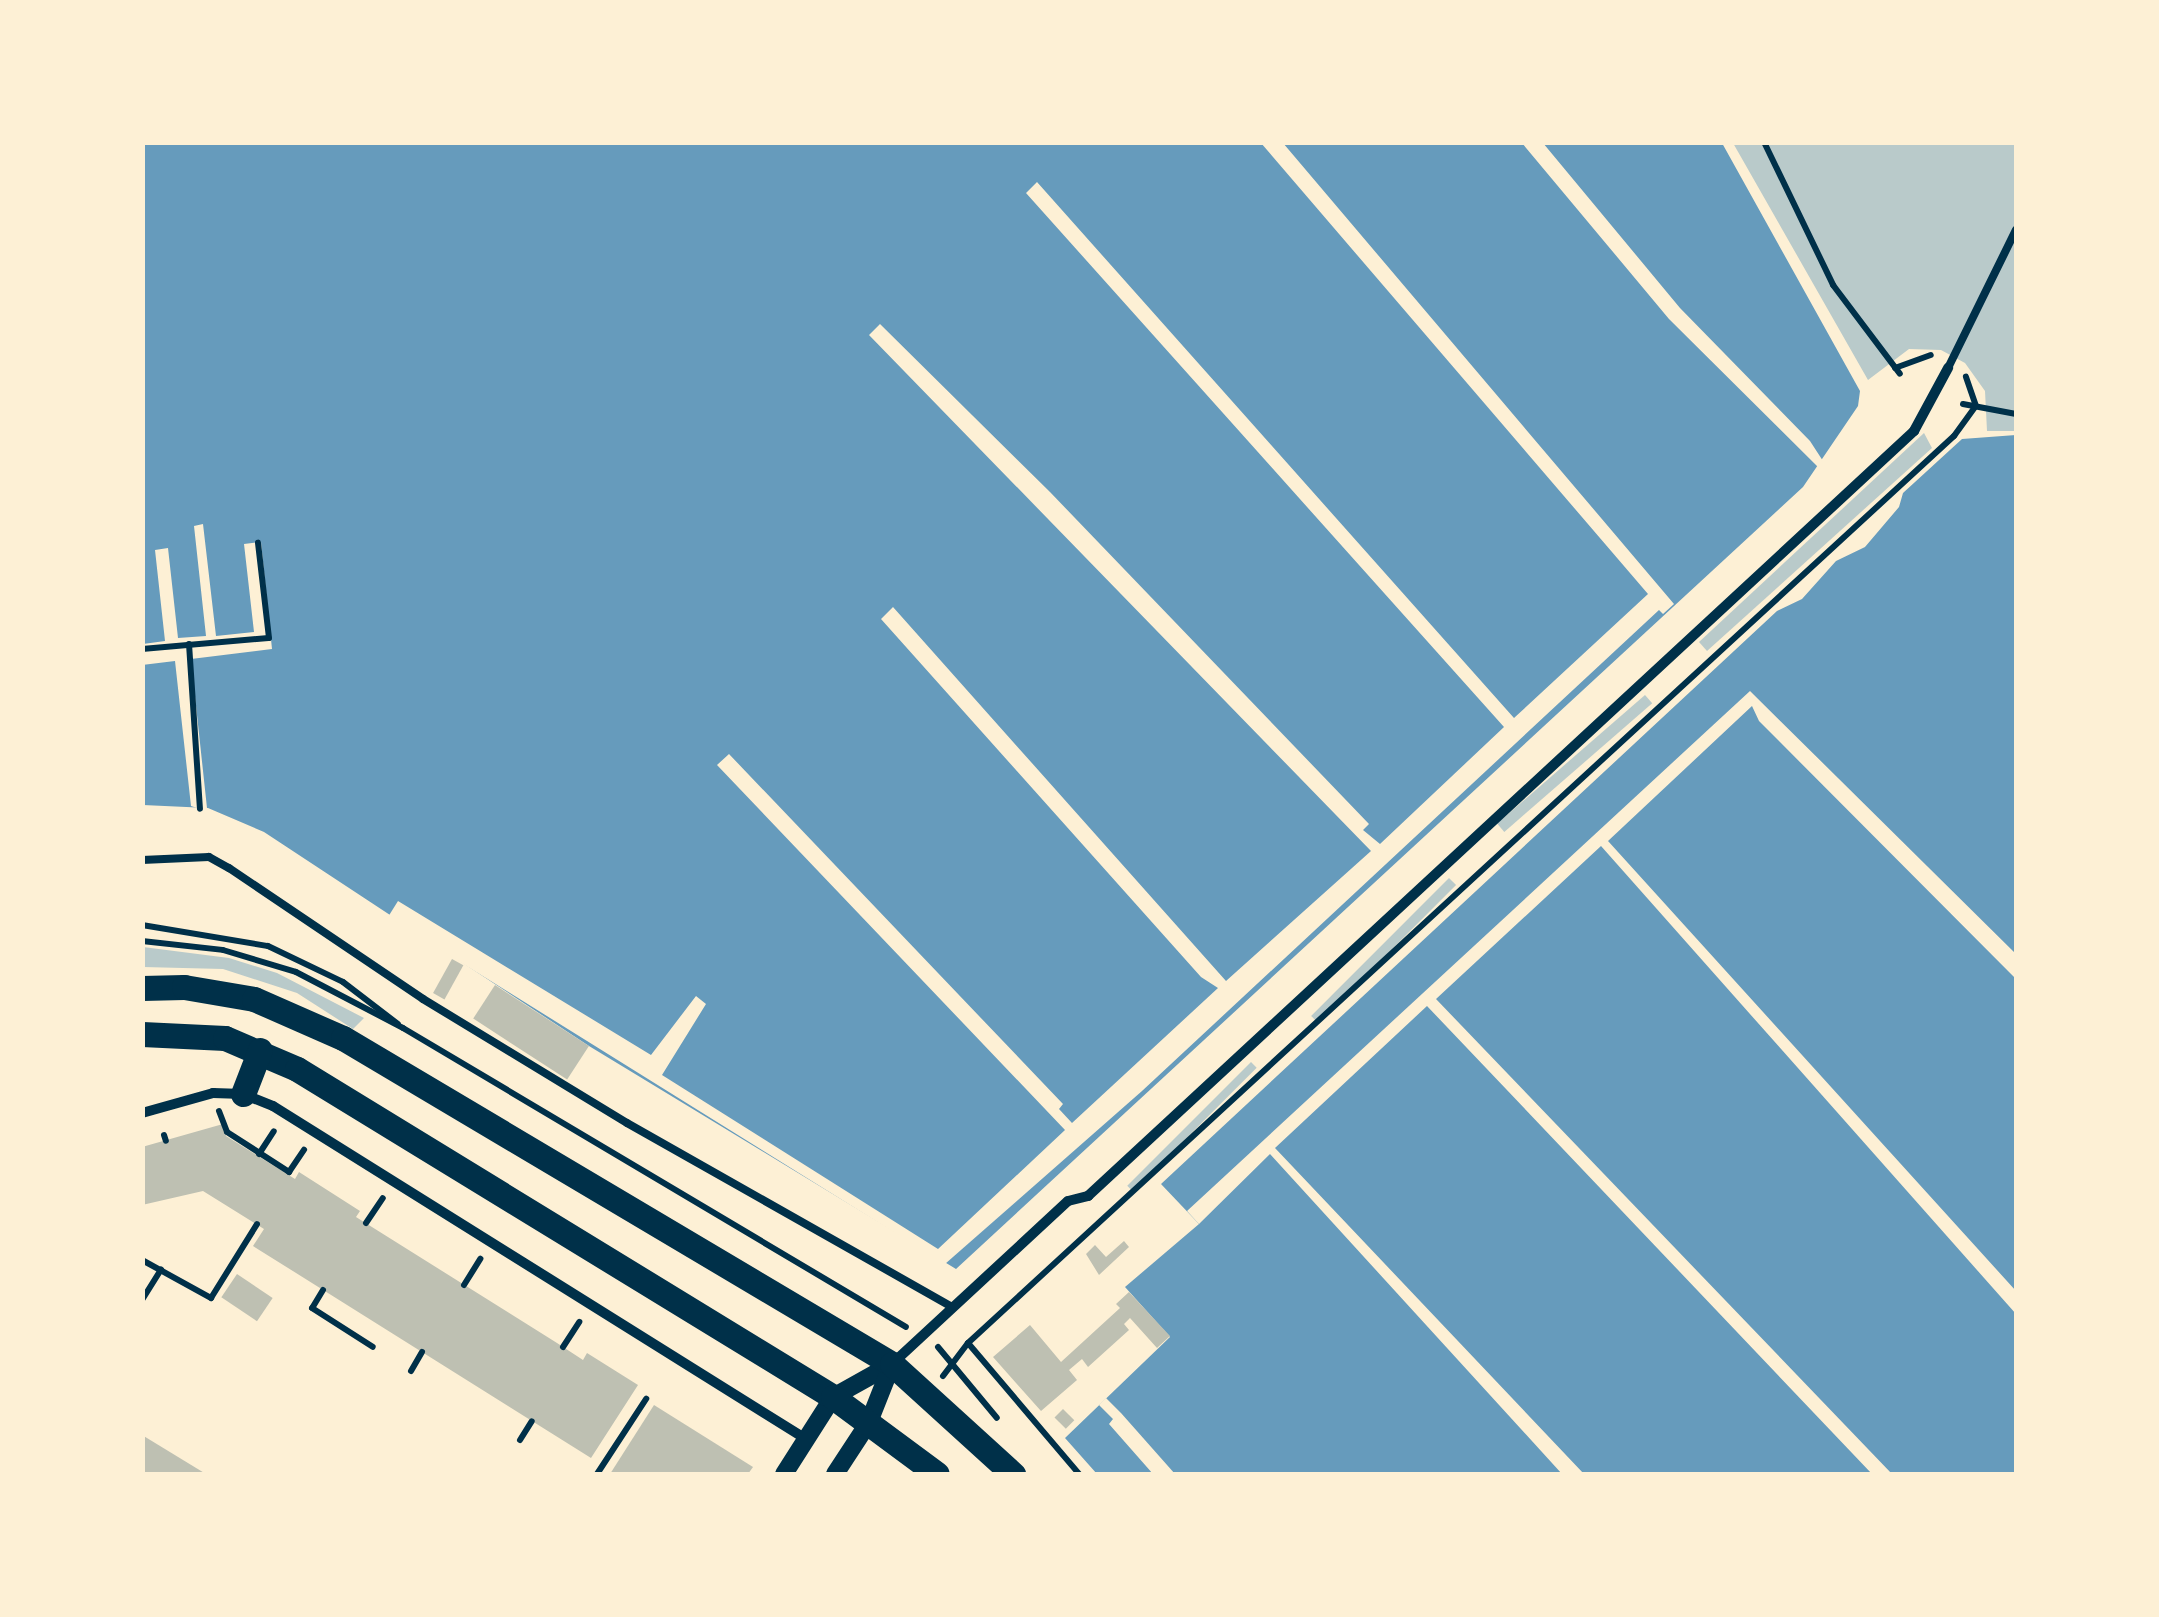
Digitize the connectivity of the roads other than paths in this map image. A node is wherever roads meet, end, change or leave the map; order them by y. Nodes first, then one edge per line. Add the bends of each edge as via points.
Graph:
1 (2016, 230) edge
2 (1948, 368) joint
3 (142, 860) edge
4 (142, 988) edge
5 (142, 1034) edge
6 (260, 1050) junction
7 (243, 1094) junction
8 (142, 1112) edge
9 (952, 1306) junction
10 (892, 1364) junction
11 (833, 1397) junction
12 (869, 1422) junction
13 (806, 1438) junction
14 (784, 1474) edge
15 (835, 1474) edge
16 (937, 1474) edge
17 (1013, 1474) edge

1 - 2 lane
2 - 9 street via 1900,444 1088,1196 1068,1200
3 - 9 lane via 209,857 229,868 627,1124
4 - 10 main road via 184,987 289,1010
5 - 6 main road via 200,1033
6 - 7 main road
6 - 11 main road via 469,1170
7 - 8 street via 213,1093
7 - 13 street via 322,1135
9 - 10 street
10 - 11 street
10 - 12 street
10 - 17 main road
11 - 12 main road
11 - 13 street
12 - 15 street
12 - 16 main road
13 - 14 street

